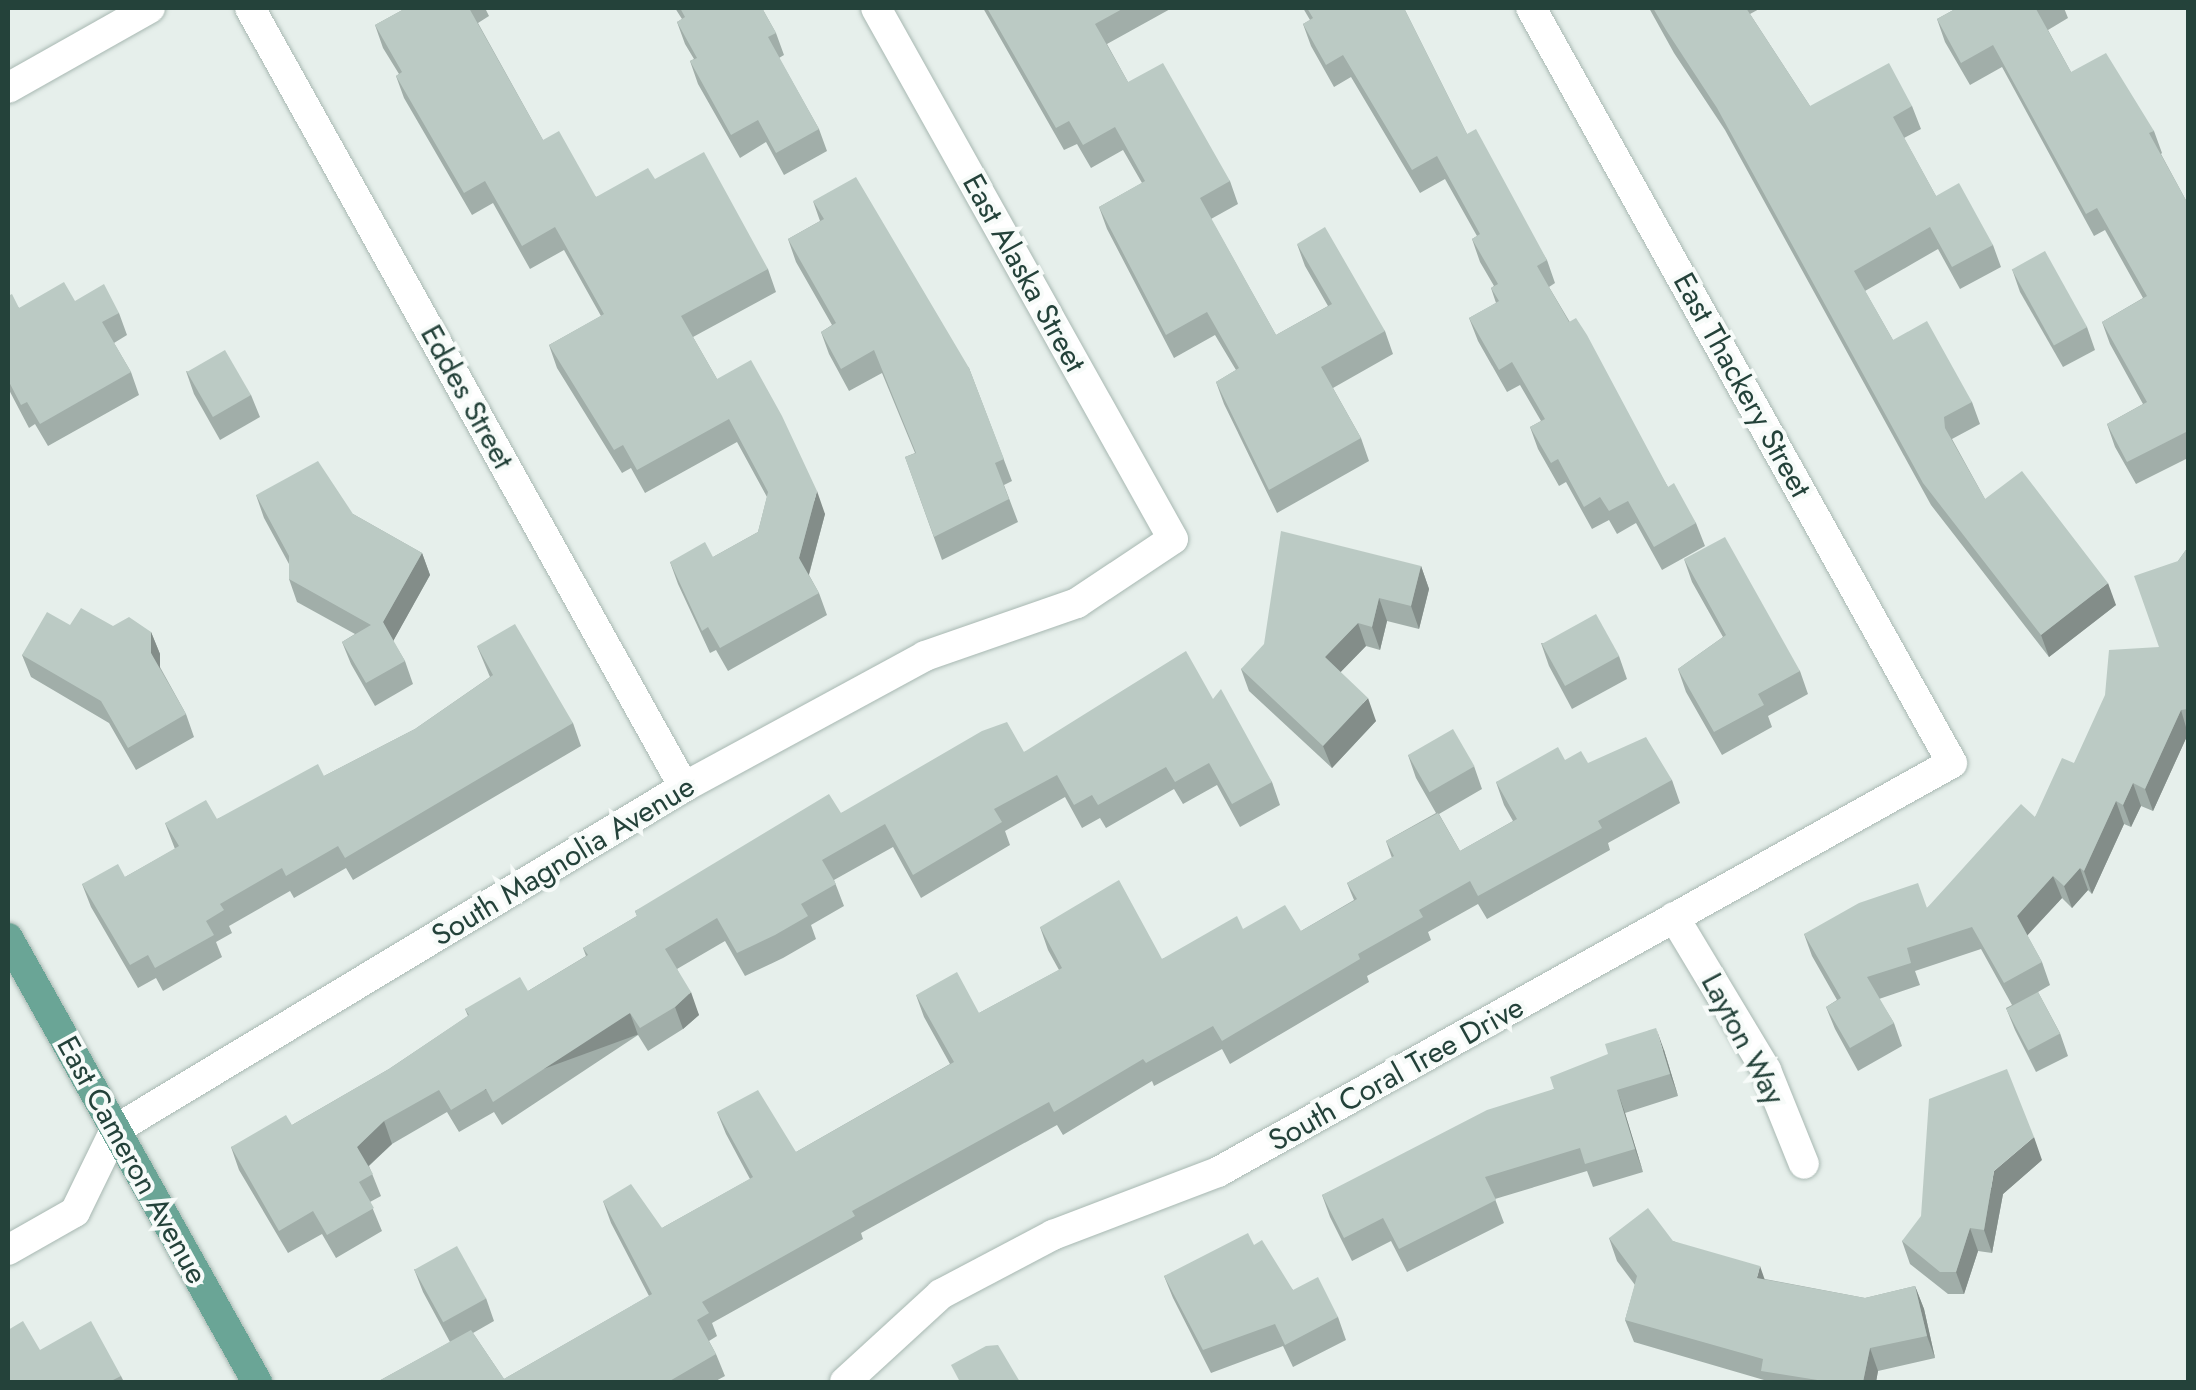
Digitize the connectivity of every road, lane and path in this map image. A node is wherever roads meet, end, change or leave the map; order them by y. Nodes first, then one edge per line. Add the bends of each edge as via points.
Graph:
1 (150, 8) edge
2 (250, 8) edge
3 (876, 8) edge
4 (1531, 8) edge
5 (8, 88) edge
6 (1173, 539) joint
7 (1952, 763) joint
8 (684, 787) junction
9 (1674, 917) junction
10 (8, 938) edge
11 (115, 1130) junction
12 (1804, 1164) dead end
13 (8, 1250) edge
14 (257, 1382) edge
15 (845, 1382) edge

1 - 5 street
2 - 8 street, Eddes Street
3 - 6 street, East Alaska Street
4 - 7 street, East Thackery Street
6 - 8 street, South Magnolia Avenue via 1076,603 925,656
7 - 9 street, South Coral Tree Drive
8 - 11 street, South Magnolia Avenue
9 - 12 street, Layton Way via 1766,1070
9 - 15 street, South Coral Tree Drive via 1218,1172 1053,1234 941,1294
10 - 11 main road, East Cameron Avenue
11 - 13 street via 75,1212
11 - 14 main road, East Cameron Avenue

